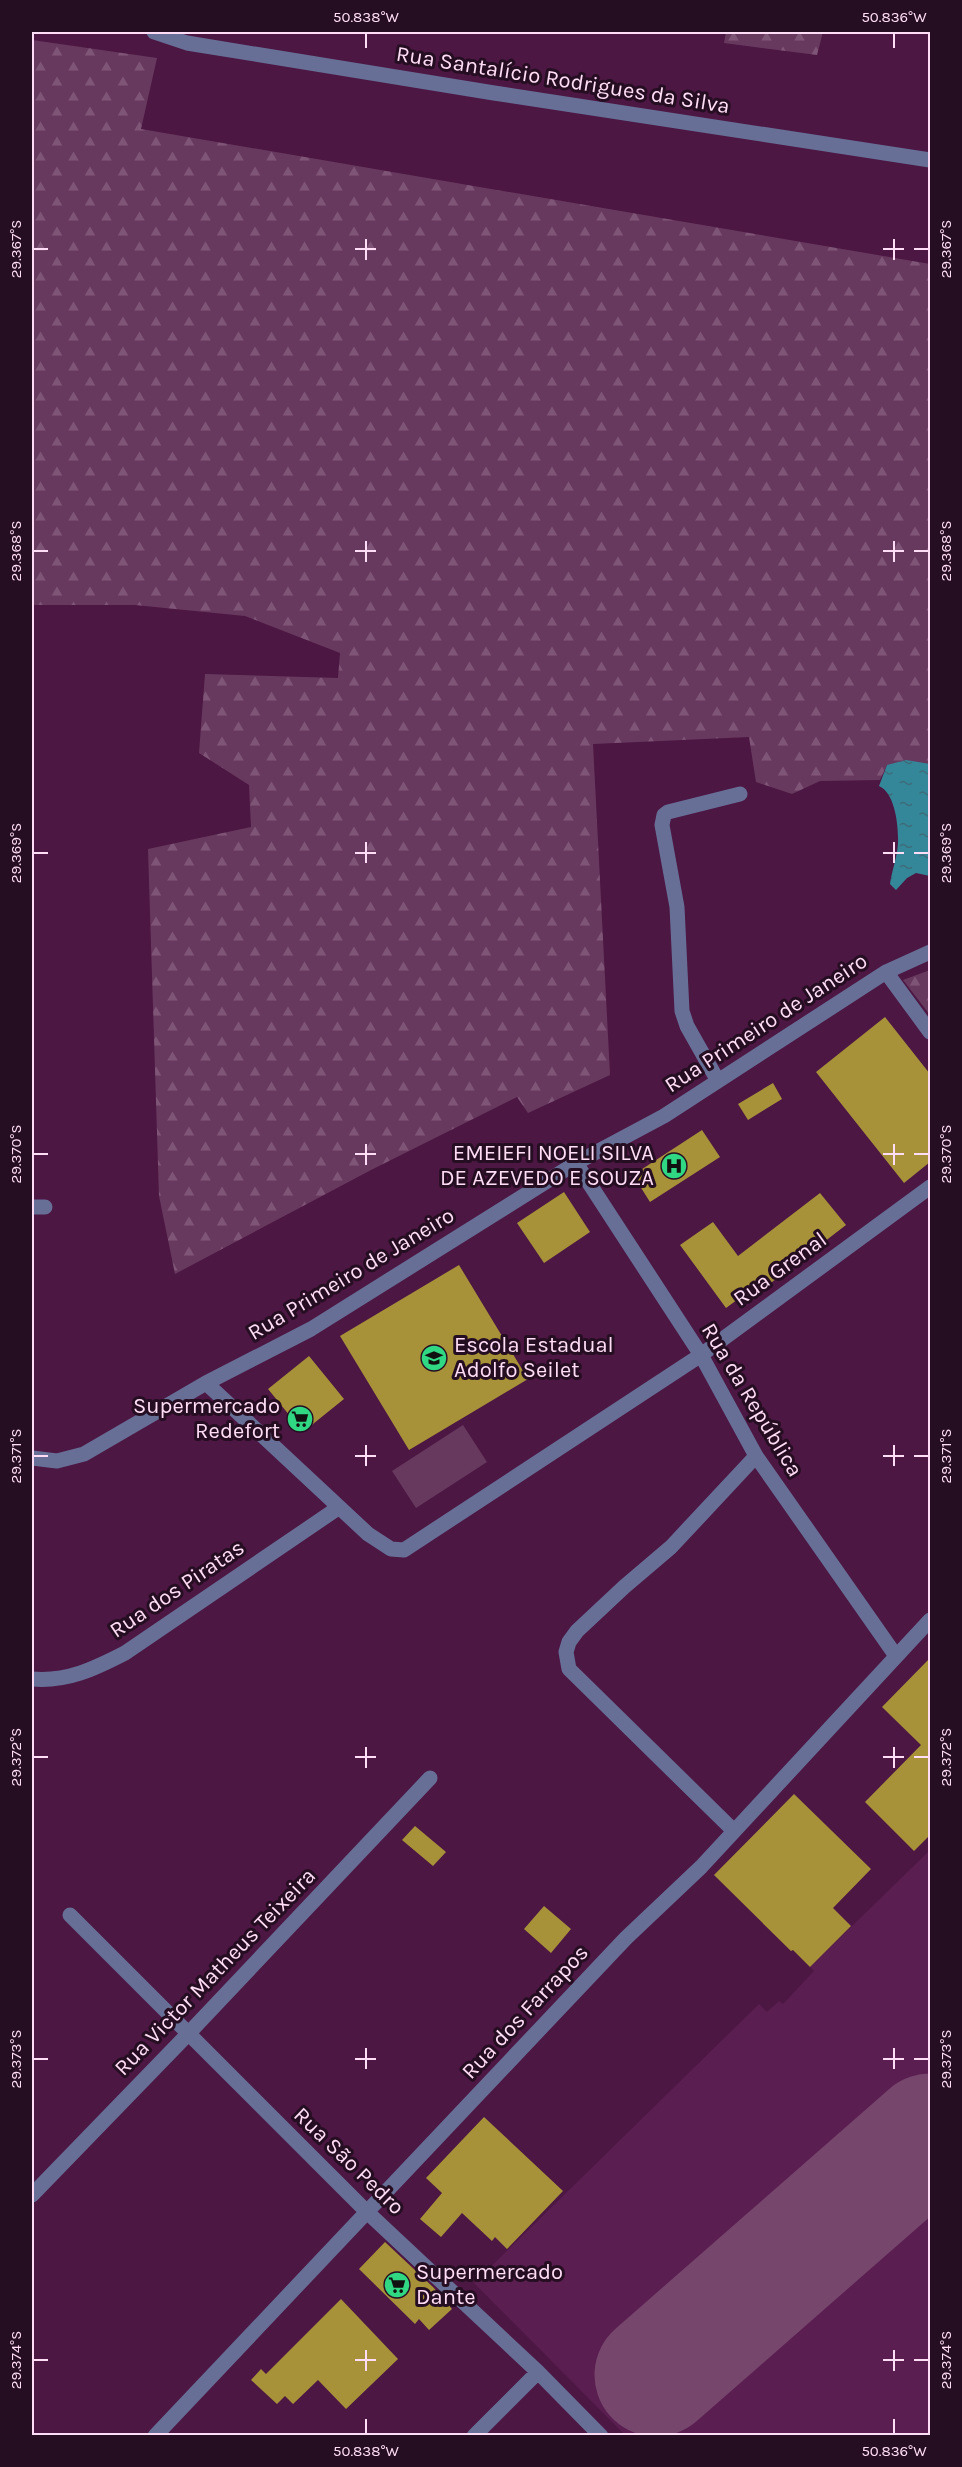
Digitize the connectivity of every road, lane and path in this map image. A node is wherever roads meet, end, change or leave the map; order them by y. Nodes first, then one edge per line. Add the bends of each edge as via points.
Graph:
1 (154, 32) edge
2 (930, 160) edge
3 (740, 794) dead end
4 (930, 952) edge
5 (886, 972) junction
6 (930, 1032) edge
7 (718, 1081) junction
8 (576, 1163) junction
9 (930, 1187) edge
10 (700, 1355) junction
11 (206, 1383) junction
12 (756, 1456) junction
13 (32, 1458) edge
14 (338, 1508) junction
15 (930, 1620) edge
16 (896, 1656) junction
17 (32, 1679) edge
18 (429, 1778) dead end
19 (734, 1831) junction
20 (70, 1915) dead end
21 (188, 2034) junction
22 (32, 2195) edge
23 (366, 2211) junction
24 (538, 2372) junction
25 (155, 2436) edge
26 (474, 2436) edge
27 (601, 2436) edge

1 - 2 street, Rua Santalício Rodrigues da Silva via 187,43
3 - 7 street via 668,812 663,819 677,907 682,1011
4 - 5 street, Rua Primeiro de Janeiro
5 - 6 street
5 - 7 street, Rua Primeiro de Janeiro
7 - 8 street, Rua Primeiro de Janeiro via 664,1116
8 - 10 street, Rua da República
8 - 11 street, Rua Primeiro de Janeiro via 311,1329
9 - 10 street, Rua Grenal
10 - 12 street, Rua da República
10 - 14 street, Rua Grenal via 402,1551 391,1550
11 - 13 street, Rua Primeiro de Janeiro via 84,1454 57,1461
11 - 14 street
12 - 16 street, Rua da República
12 - 19 street via 671,1547 577,1631 566,1652 570,1670
14 - 17 street, Rua dos Piratas via 125,1653 70,1678
15 - 16 street, Rua dos Farrapos
16 - 19 street, Rua dos Farrapos
18 - 21 street, Rua Victor Matheus Teixeira
19 - 23 street, Rua dos Farrapos via 626,1938
20 - 21 street, Rua São Pedro
21 - 22 street, Rua Victor Matheus Teixeira
21 - 23 street, Rua São Pedro
23 - 24 street, Rua São Pedro
23 - 25 street, Rua dos Farrapos
24 - 26 street
24 - 27 street, Rua São Pedro

